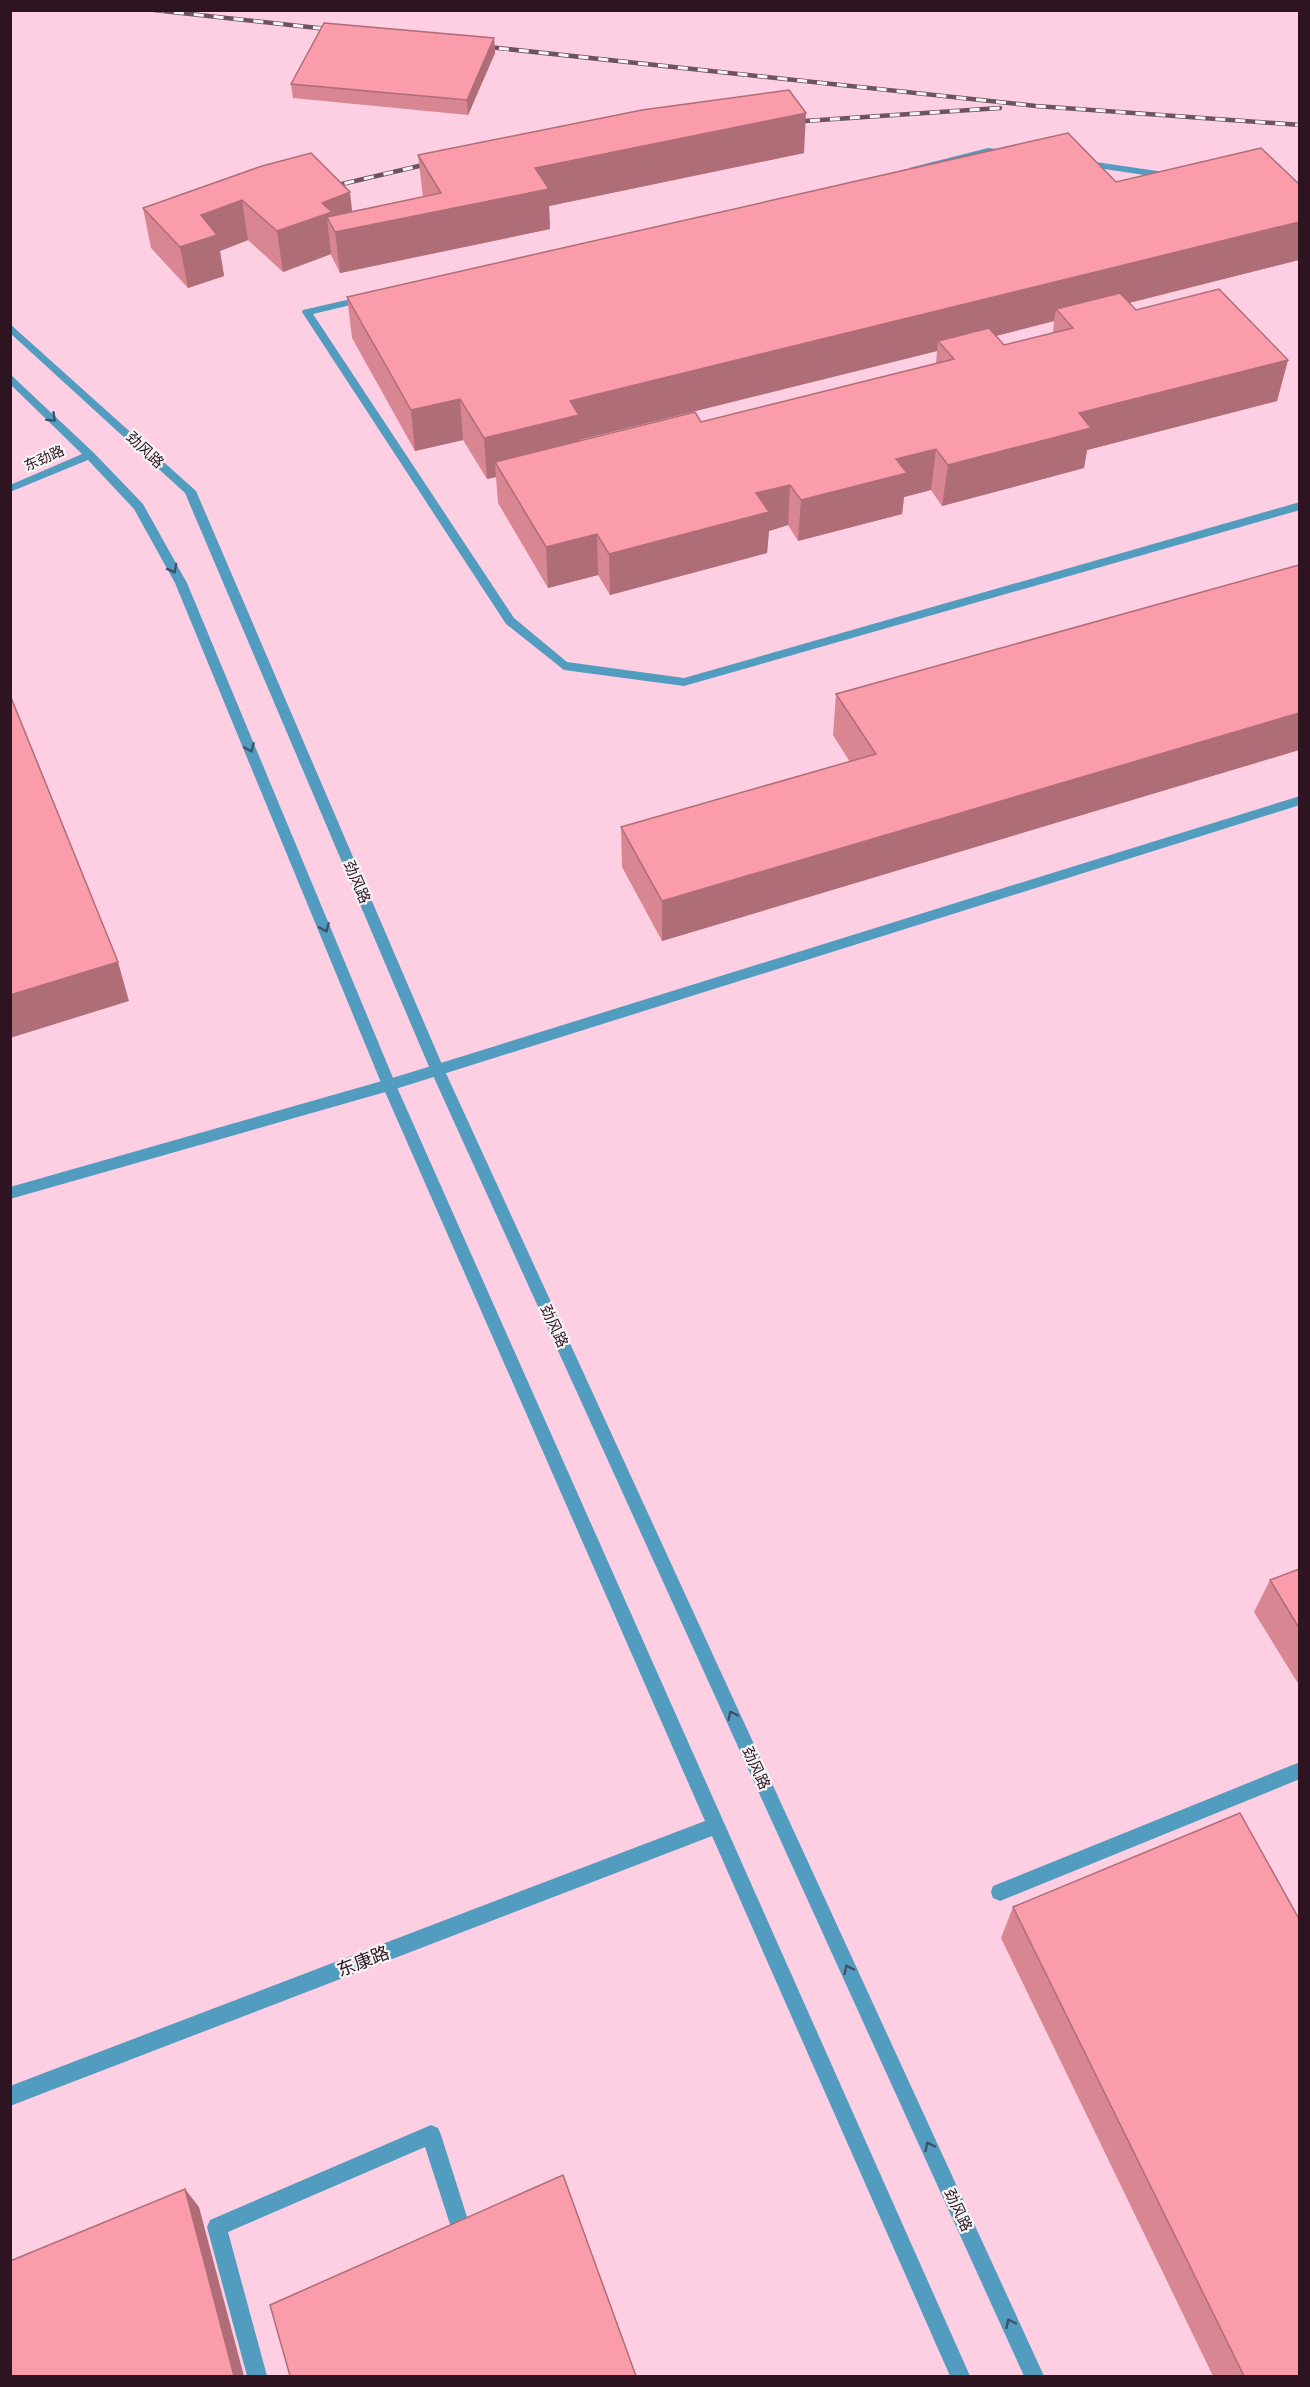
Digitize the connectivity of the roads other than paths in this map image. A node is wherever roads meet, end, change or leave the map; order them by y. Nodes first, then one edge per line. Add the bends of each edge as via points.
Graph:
1 (1023, 155) edge
2 (1069, 162) edge
3 (907, 170) edge
4 (1184, 177) edge
5 (376, 296) edge
6 (10, 327) edge
7 (10, 377) edge
8 (90, 454) junction
9 (10, 489) edge
10 (1299, 506) edge
11 (1299, 800) edge
12 (437, 1069) junction
13 (389, 1084) junction
14 (10, 1193) edge
15 (1299, 1770) edge
16 (716, 1826) junction
17 (1000, 1892) dead end
18 (10, 2096) edge
19 (469, 2256) edge
20 (257, 2376) edge
21 (960, 2376) edge
22 (1034, 2376) edge

1 - 3 street via 988,151
2 - 4 street
5 - 10 street via 307,312 510,621 564,666 684,682
6 - 12 street, 劲风路 via 190,491
7 -> 8 street
8 - 9 street, 东劲路
8 -> 13 street via 139,507 181,583
11 - 12 street
12 - 13 street
22 -> 12 street, 劲风路
13 - 14 street
13 - 16 street
15 - 17 street
16 - 18 street, 东康路
16 - 21 street
19 - 20 street via 430,2134 217,2227

